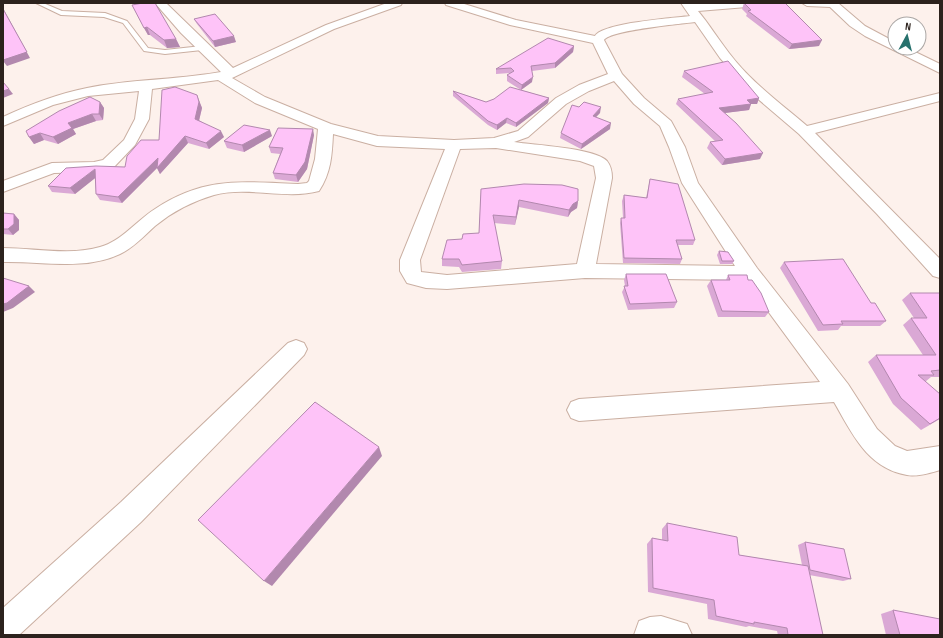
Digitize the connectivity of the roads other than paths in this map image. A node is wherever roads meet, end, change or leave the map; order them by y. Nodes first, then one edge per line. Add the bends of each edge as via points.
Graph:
1 (39, 3) edge
2 (160, 3) edge
3 (397, 3) edge
4 (450, 3) edge
5 (759, 3) edge
6 (807, 3) edge
7 (833, 3) edge
8 (691, 10) edge
9 (598, 40) junction
10 (887, 43) edge
11 (202, 48) junction
12 (914, 56) edge
13 (940, 69) edge
14 (226, 75) junction
15 (616, 76) junction
16 (146, 86) junction
17 (940, 97) edge
18 (3, 122) edge
19 (326, 127) junction
20 (804, 131) junction
21 (496, 143) junction
22 (454, 145) junction
23 (3, 187) edge
24 (3, 255) edge
25 (585, 271) junction
26 (940, 271) edge
27 (750, 273) junction
28 (296, 349) dead end
29 (840, 391) junction
30 (579, 410) dead end
31 (940, 458) edge
32 (3, 629) edge
33 (650, 635) edge
34 (676, 635) edge

1 - 11 lane via 61,12 105,15 125,22 146,50 165,52
2 - 11 street
3 - 14 street via 330,27
4 - 9 street via 514,23
5 - 8 street
6 - 7 street
7 - 10 street via 864,32
8 - 9 street via 602,34
8 - 20 street via 724,55 756,90
9 - 15 street
11 - 14 street
12 - 13 street
14 - 16 street
14 - 19 street via 260,100
15 - 21 street via 584,88 561,101 523,134
15 - 27 street via 639,101 666,124 690,183
16 - 18 street via 88,92 48,102
16 - 23 street via 142,119 130,142 109,163 94,167 52,168
17 - 20 street
19 - 22 street via 377,141
19 - 24 street via 318,181 313,187 297,189 259,186 214,190 195,196 156,216 128,240 100,254
20 - 26 street
21 - 22 street
21 - 25 street via 522,150 587,158 599,163 603,168 604,178
22 - 25 street via 410,260 410,271 414,278 447,282
25 - 27 street
27 - 29 street
28 - 32 street via 131,512
29 - 30 street
29 - 31 street via 868,437 886,455 907,464
33 - 34 street via 650,632 661,631

